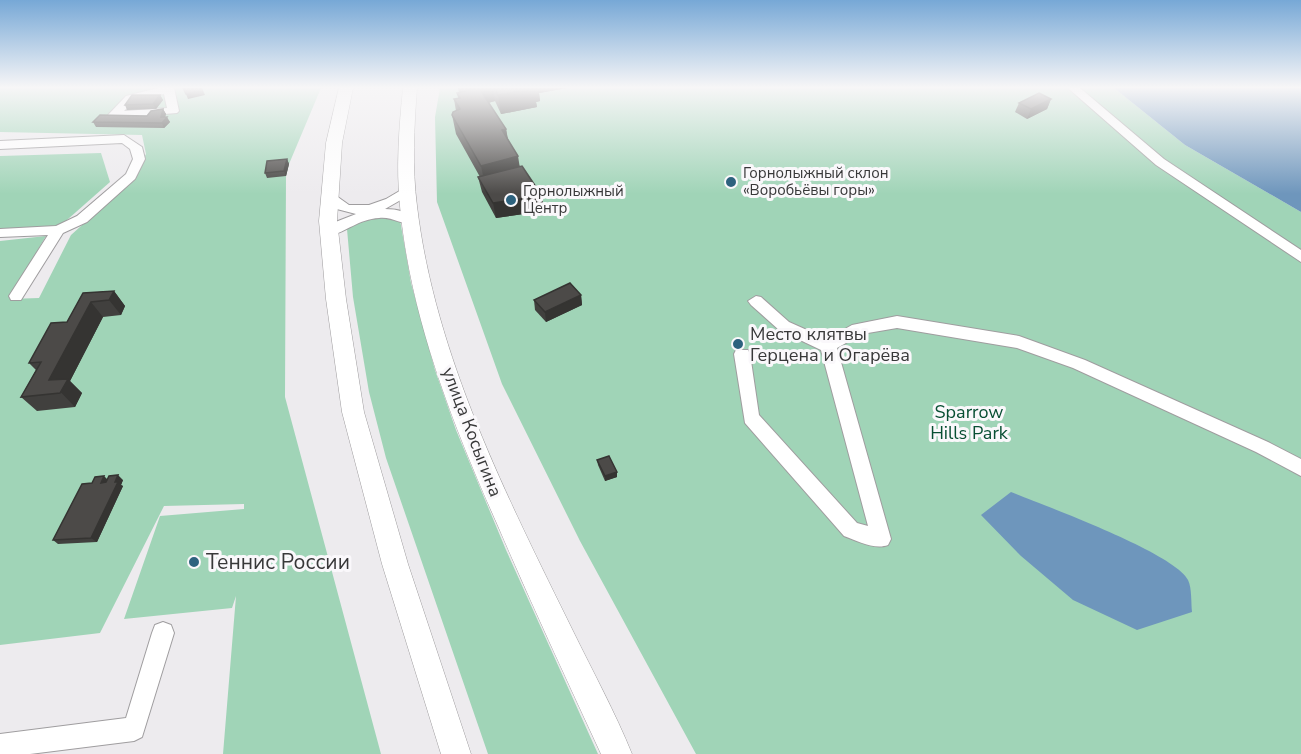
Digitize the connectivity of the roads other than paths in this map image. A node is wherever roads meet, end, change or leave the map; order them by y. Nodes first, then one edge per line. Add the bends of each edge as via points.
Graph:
1 (338, 123) edge
2 (406, 123) edge
3 (1114, 123) edge
4 (0, 146) edge
5 (408, 190) junction
6 (330, 198) junction
7 (411, 221) junction
8 (58, 230) junction
9 (329, 232) junction
10 (0, 233) edge
11 (1301, 257) edge
12 (16, 296) dead end
13 (756, 301) dead end
14 (828, 346) junction
15 (742, 354) dead end
16 (1301, 468) edge
17 (163, 633) dead end
18 (0, 746) edge
19 (45, 747) edge
20 (456, 754) edge
21 (616, 754) edge

1 - 6 main road
2 - 5 main road, улица Косыгина
3 - 11 street via 1160,162
4 - 8 street via 124,139 136,147 138,159 131,176 82,219
5 - 6 street via 387,205 352,210 336,206
5 - 7 main road, улица Косыгина
6 - 9 main road
7 - 9 street via 392,213 354,219
7 - 21 main road, улица Косыгина via 422,288 455,394 489,480
8 - 10 street
8 - 12 street
9 - 20 main road via 353,412 395,564
13 - 14 street via 784,326
14 - 15 street via 881,539 851,530 751,418
14 - 16 street via 858,329 897,322 1019,342 1079,364
17 - 19 street via 134,729
18 - 19 street

